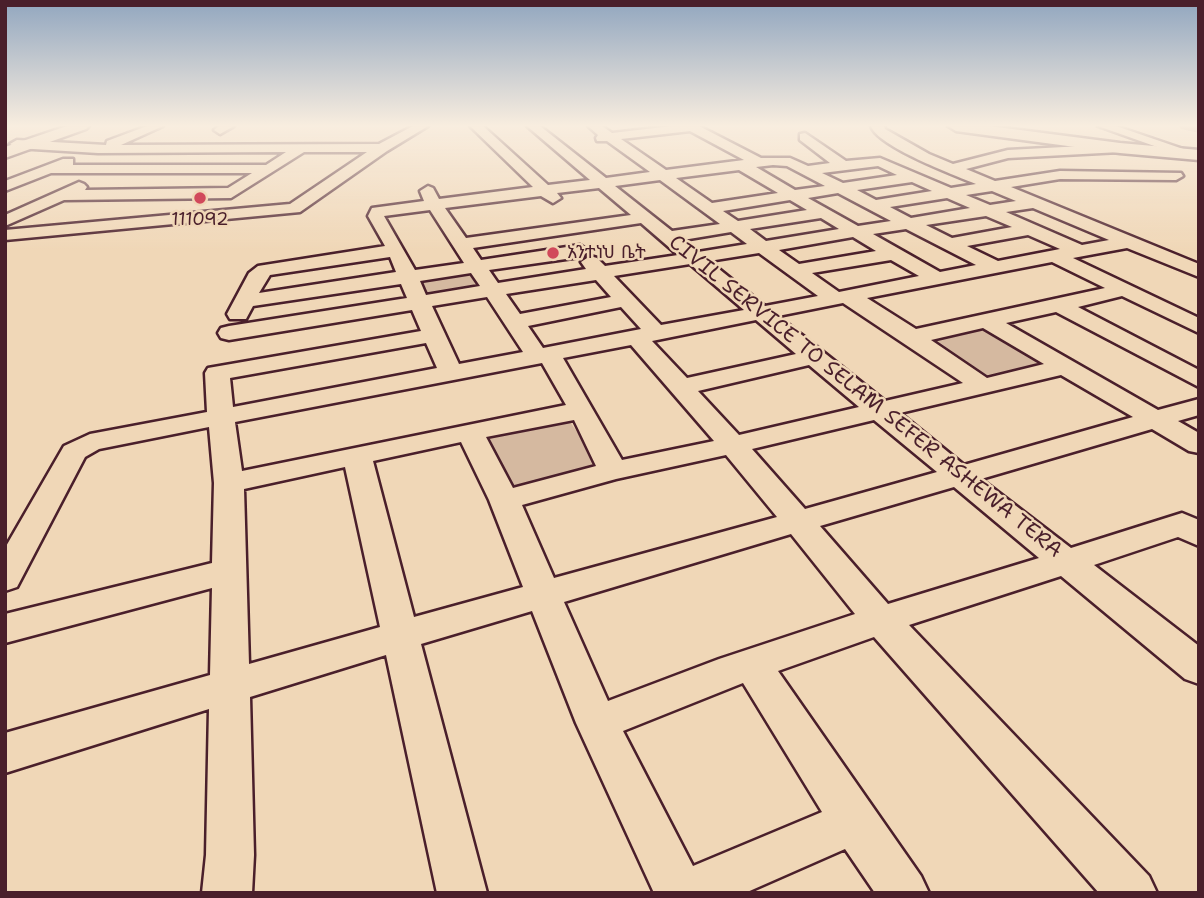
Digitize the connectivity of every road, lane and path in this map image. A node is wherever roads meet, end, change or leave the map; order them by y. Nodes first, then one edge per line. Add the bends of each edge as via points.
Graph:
1 (354, 168) edge
2 (514, 168) edge
3 (523, 168) edge
4 (587, 168) edge
5 (655, 168) edge
6 (720, 168) edge
7 (754, 168) edge
8 (801, 168) edge
9 (826, 168) edge
10 (893, 168) edge
11 (955, 168) edge
12 (1186, 168) edge
13 (50, 169) joint
14 (115, 169) junction
15 (270, 169) joint
16 (711, 169) joint
17 (950, 169) joint
18 (807, 170) junction
19 (517, 171) junction
20 (665, 175) junction
21 (914, 177) junction
22 (765, 179) junction
23 (601, 183) junction
24 (738, 183) dead end
25 (5, 186) edge
26 (990, 186) junction
27 (712, 187) dead end
28 (841, 189) junction
29 (545, 191) junction
30 (685, 191) junction
31 (231, 193) junction
32 (952, 193) junction
33 (435, 194) junction
34 (796, 196) junction
35 (493, 197) junction
36 (5, 198) edge
37 (52, 200) junction
38 (1033, 203) junction
39 (873, 205) junction
40 (708, 208) junction
41 (987, 210) junction
42 (823, 213) junction
43 (193, 217) junction
44 (644, 218) junction
45 (5, 221) edge
46 (906, 222) junction
47 (734, 226) junction
48 (583, 227) junction
49 (1030, 229) junction
50 (562, 230) junction
51 (856, 231) junction
52 (5, 234) edge
53 (524, 235) junction
54 (667, 237) junction
55 (1128, 242) junction
56 (463, 244) junction
57 (950, 244) junction
58 (762, 246) junction
59 (396, 250) junction
60 (580, 251) junction
61 (895, 254) junction
62 (1067, 254) junction
63 (695, 258) junction
64 (476, 266) junction
65 (996, 268) junction
66 (795, 270) junction
67 (1199, 271) edge
68 (600, 273) junction
69 (407, 277) junction
70 (937, 279) junction
71 (1124, 290) junction
72 (494, 291) junction
73 (842, 297) junction
74 (626, 300) junction
75 (245, 301) junction
76 (421, 304) junction
77 (1059, 305) junction
78 (762, 314) junction
79 (1199, 316) edge
80 (513, 322) junction
81 (988, 322) junction
82 (1199, 326) edge
83 (229, 333) junction
84 (434, 335) junction
85 (647, 336) junction
86 (912, 337) junction
87 (544, 356) junction
88 (814, 357) junction
89 (1064, 367) junction
90 (217, 373) junction
91 (451, 373) junction
92 (1199, 380) edge
93 (983, 386) junction
94 (682, 387) junction
95 (1199, 407) edge
96 (582, 410) junction
97 (882, 411) junction
98 (221, 417) junction
99 (1155, 420) junction
100 (470, 432) junction
101 (733, 445) junction
102 (1199, 446) edge
103 (356, 456) junction
104 (614, 471) junction
105 (958, 475) junction
106 (229, 484) junction
107 (504, 500) junction
108 (798, 522) junction
109 (1193, 526) edge
110 (1069, 562) junction
111 (229, 571) junction
112 (5, 578) edge
113 (545, 596) junction
114 (882, 621) junction
115 (5, 629) edge
116 (398, 635) junction
117 (752, 664) junction
118 (1199, 668) edge
119 (229, 685) junction
120 (597, 723) junction
121 (5, 753) edge
122 (854, 821) junction
123 (227, 893) edge
124 (462, 893) edge
125 (680, 893) edge
126 (687, 893) edge
127 (904, 893) edge
128 (1132, 893) edge

1 - 43 street via 300,207
2 - 19 street
3 - 19 street
4 - 23 street, CIVIL SERVICE TO SELAM SEFER ASHEWA TERA
5 - 20 street
6 - 16 street
7 - 22 street
8 - 18 street
9 - 18 street
10 - 21 street
11 - 17 street
12 - 26 street via 1182,178 1084,173
13 - 14 street
13 - 25 street
14 - 15 street
14 - 37 street
15 - 31 street
16 - 20 street
17 - 26 street
18 - 28 street
19 - 29 street
20 - 23 street
20 - 30 street
21 - 28 street
21 - 32 street
22 - 24 street
22 - 34 street
23 - 29 street
23 - 44 street, CIVIL SERVICE TO SELAM SEFER ASHEWA TERA
26 - 32 street
26 - 38 street
27 - 30 street
28 - 34 street
28 - 39 street
29 - 35 street
29 - 48 street
30 - 40 street
31 - 37 street
31 - 43 street
32 - 39 street
32 - 41 street
33 - 35 street
33 - 56 street
33 - 59 street via 378,212 376,216
34 - 40 street
34 - 42 street
35 - 53 street
36 - 37 street
37 - 45 street
38 - 41 street
38 - 55 street
39 - 46 street
40 - 47 street
41 - 46 street
41 - 49 street
42 - 47 street
42 - 51 street
43 - 52 street
44 - 48 street
44 - 54 street, CIVIL SERVICE TO SELAM SEFER ASHEWA TERA
46 - 51 street
46 - 57 street
47 - 54 street
47 - 58 street
48 - 50 street
49 - 57 street
49 - 62 street
50 - 53 street
50 - 60 street
51 - 58 street
51 - 61 street
53 - 56 street
54 - 63 street, CIVIL SERVICE TO SELAM SEFER ASHEWA TERA
55 - 62 street
55 - 67 street
56 - 64 street
57 - 65 street
58 - 63 street
58 - 66 street
59 - 69 street
59 - 75 street via 265,270
60 - 64 street
60 - 68 street
61 - 66 street
61 - 70 street
62 - 65 street
62 - 71 street
62 - 79 street
63 - 68 street
63 - 78 street, CIVIL SERVICE TO SELAM SEFER ASHEWA TERA
64 - 69 street
64 - 72 street
65 - 70 street
66 - 73 street
68 - 72 street
68 - 74 street
69 - 75 street
69 - 76 street
70 - 73 street
71 - 77 street
71 - 82 street
72 - 76 street
72 - 80 street
73 - 78 street
73 - 86 street
74 - 80 street
74 - 85 street
75 - 83 street
76 - 83 street
76 - 84 street
77 - 81 street
77 - 92 street
78 - 85 street
78 - 88 street, CIVIL SERVICE TO SELAM SEFER ASHEWA TERA
80 - 87 street
81 - 86 street
81 - 89 street
83 - 90 street
84 - 90 street
84 - 91 street
85 - 87 street
85 - 94 street
86 - 93 street
87 - 91 street
87 - 96 street
88 - 94 street
88 - 97 street, CIVIL SERVICE TO SELAM SEFER ASHEWA TERA
89 - 93 street
89 - 99 street
90 - 98 street
91 - 98 street
93 - 97 street
94 - 101 street
95 - 99 street
96 - 100 street
96 - 104 street
97 - 101 street
97 - 105 street, CIVIL SERVICE TO SELAM SEFER ASHEWA TERA
98 - 106 street
98 - 112 street via 90,442 74,452
99 - 102 street
99 - 105 street
100 - 103 street
100 - 107 street
101 - 104 street
101 - 108 street
103 - 106 street
103 - 116 street
104 - 107 street
105 - 108 street
105 - 110 street, CIVIL SERVICE TO SELAM SEFER ASHEWA TERA
106 - 111 street
107 - 113 street
108 - 113 street
108 - 114 street
109 - 110 street
110 - 114 street
110 - 118 street, CIVIL SERVICE TO SELAM SEFER ASHEWA TERA
111 - 115 street
111 - 119 street
113 - 116 street
113 - 120 street
114 - 117 street
114 - 128 street
116 - 119 street
116 - 124 street
117 - 120 street
117 - 122 street
119 - 121 street
119 - 123 street
120 - 125 street
122 - 126 street
122 - 127 street

